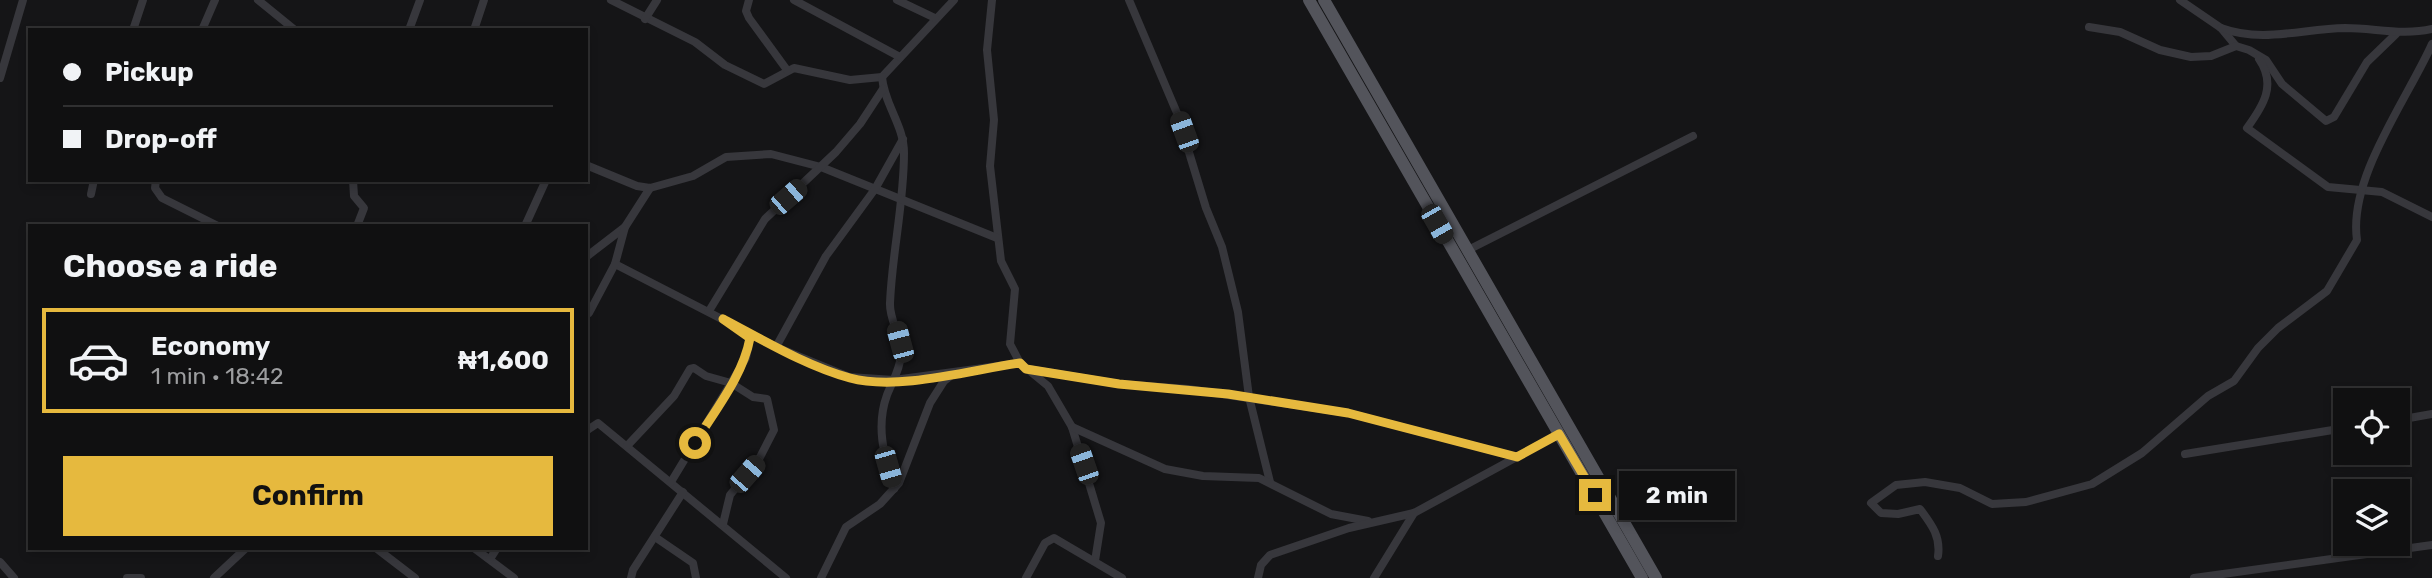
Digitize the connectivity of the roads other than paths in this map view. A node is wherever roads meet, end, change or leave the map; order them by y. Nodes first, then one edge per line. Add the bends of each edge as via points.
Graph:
1 (23, 0) edge
2 (143, 0) edge
3 (215, 0) edge
4 (258, 0) edge
5 (274, 0) edge
6 (421, 0) edge
7 (484, 0) edge
8 (611, 0) edge
9 (657, 0) edge
10 (749, 0) edge
11 (794, 0) edge
12 (897, 0) edge
13 (954, 0) edge
14 (992, 0) edge
15 (1129, 0) edge
16 (1309, 0) edge
17 (1324, 0) edge
18 (2180, 0) edge
19 (269, 8) junction
20 (935, 18) junction
21 (645, 19) junction
22 (2089, 27) dead end
23 (134, 28) edge
24 (203, 28) edge
25 (293, 28) edge
26 (410, 28) edge
27 (475, 28) edge
28 (2221, 28) junction
29 (2432, 29) edge
30 (2396, 34) junction
31 (2432, 44) edge
32 (2236, 46) junction
33 (2249, 50) junction
34 (900, 57) junction
35 (787, 70) junction
36 (882, 77) junction
37 (0, 78) edge
38 (883, 89) junction
39 (1693, 136) dead end
40 (903, 139) junction
41 (588, 166) edge
42 (821, 167) junction
43 (94, 182) edge
44 (156, 182) edge
45 (352, 182) edge
46 (545, 182) edge
47 (650, 188) junction
48 (874, 189) junction
49 (2364, 189) junction
50 (91, 194) dead end
51 (902, 200) junction
52 (2432, 217) edge
53 (214, 224) edge
54 (358, 224) edge
55 (526, 224) edge
56 (625, 227) junction
57 (997, 238) junction
58 (1468, 250) junction
59 (588, 255) edge
60 (615, 264) junction
61 (709, 311) junction
62 (589, 313) dead end
63 (723, 319) junction
64 (776, 346) junction
65 (1023, 366) junction
66 (956, 372) junction
67 (894, 380) junction
68 (732, 383) junction
69 (1249, 397) junction
70 (2432, 414) edge
71 (2410, 418) edge
72 (1072, 427) junction
73 (588, 430) edge
74 (2333, 430) edge
75 (1559, 434) junction
76 (627, 446) junction
77 (2185, 454) dead end
78 (1517, 457) junction
79 (671, 482) junction
80 (1270, 482) junction
81 (894, 489) junction
82 (683, 492) junction
83 (1414, 513) junction
84 (1380, 521) junction
85 (723, 524) junction
86 (655, 537) junction
87 (2432, 545) edge
88 (244, 550) edge
89 (379, 550) edge
90 (477, 550) edge
91 (496, 550) edge
92 (1938, 556) dead end
93 (489, 559) junction
94 (1095, 561) junction
95 (0, 562) edge
96 (0, 575) edge
97 (1118, 577) edge
98 (14, 578) edge
99 (127, 578) edge
100 (141, 578) edge
101 (214, 578) edge
102 (415, 578) edge
103 (514, 578) edge
104 (631, 578) edge
105 (696, 578) edge
106 (786, 578) edge
107 (821, 578) edge
108 (1026, 578) edge
109 (1258, 578) edge
110 (1374, 578) edge
111 (1643, 578) edge
112 (1656, 578) edge
113 (2194, 578) edge

1 - 37 street
2 - 23 street
3 - 24 street
4 - 19 street
5 - 19 street
6 - 26 street
7 - 27 street
8 - 21 street
9 - 21 street
10 - 35 street via 748,18
11 - 34 street
12 - 20 street
13 - 20 street
14 - 57 street via 987,50
15 - 69 street via 1177,113 1222,247 1238,312
16 - 75 main road
17 - 58 main road
18 - 28 street
19 - 25 street
20 - 34 street
21 - 35 street via 695,42 759,83
22 - 32 street via 2120,32 2160,50 2191,57
28 - 30 street via 2243,36 2342,28
28 - 32 street
29 - 30 street
30 - 33 street via 2367,62 2334,117 2326,121 2281,84 2266,60
31 - 49 street via 2377,148
32 - 33 street
33 - 49 street via 2261,61 2269,88 2246,128 2328,187
34 - 36 street
35 - 36 street via 810,69 850,80
36 - 38 street
38 - 40 street
38 - 42 street via 860,124
39 - 58 street
40 - 48 street
40 - 51 street
41 - 47 street
42 - 47 street via 771,154 726,157 693,176
42 - 48 street
42 - 61 street via 765,219
43 - 50 street
44 - 53 street via 162,198
45 - 54 street via 363,208
46 - 55 street
47 - 56 street
48 - 51 street
48 - 64 street via 826,256
49 - 52 street via 2382,192
49 - 92 street via 2354,219 2357,240 2327,291 2278,328 2234,381 2208,396 2123,466 2092,484 2026,502 1992,504 1960,488 1925,482 1896,485 1871,503 1881,513 1920,509 1934,527
51 - 57 street
51 - 67 street via 890,302 901,352
56 - 59 street
56 - 60 street
57 - 65 street via 1004,270 1016,289 1010,344
58 - 112 main road
60 - 61 street
60 - 62 street
61 - 63 street
63 - 64 street
63 - 68 street via 750,338 746,358
64 - 67 street via 849,377
65 - 66 street
65 - 69 street via 1119,384
65 - 72 street via 1048,386
66 - 67 street
66 - 81 street via 944,380 930,402
67 - 81 street via 880,436
68 - 76 street via 690,369 674,396
68 - 79 street
68 - 85 street via 753,397 766,399 774,430 758,461 730,495
69 - 78 street via 1348,413
69 - 80 street
70 - 71 street
72 - 80 street via 1165,469
72 - 94 street via 1101,523
73 - 76 street via 598,424
74 - 77 street
75 - 78 street
75 - 111 main road
76 - 79 street
78 - 83 street
79 - 82 street
80 - 84 street via 1331,514
81 - 107 street via 846,527
82 - 85 street
82 - 86 street
83 - 84 street
83 - 110 street
84 - 109 street via 1279,551 1266,559
85 - 106 street
86 - 104 street
86 - 105 street via 693,563
87 - 113 street
88 - 101 street
89 - 102 street
90 - 93 street
91 - 93 street
93 - 103 street
94 - 97 street
94 - 108 street via 1050,538
95 - 98 street
96 - 98 street
99 - 100 street

